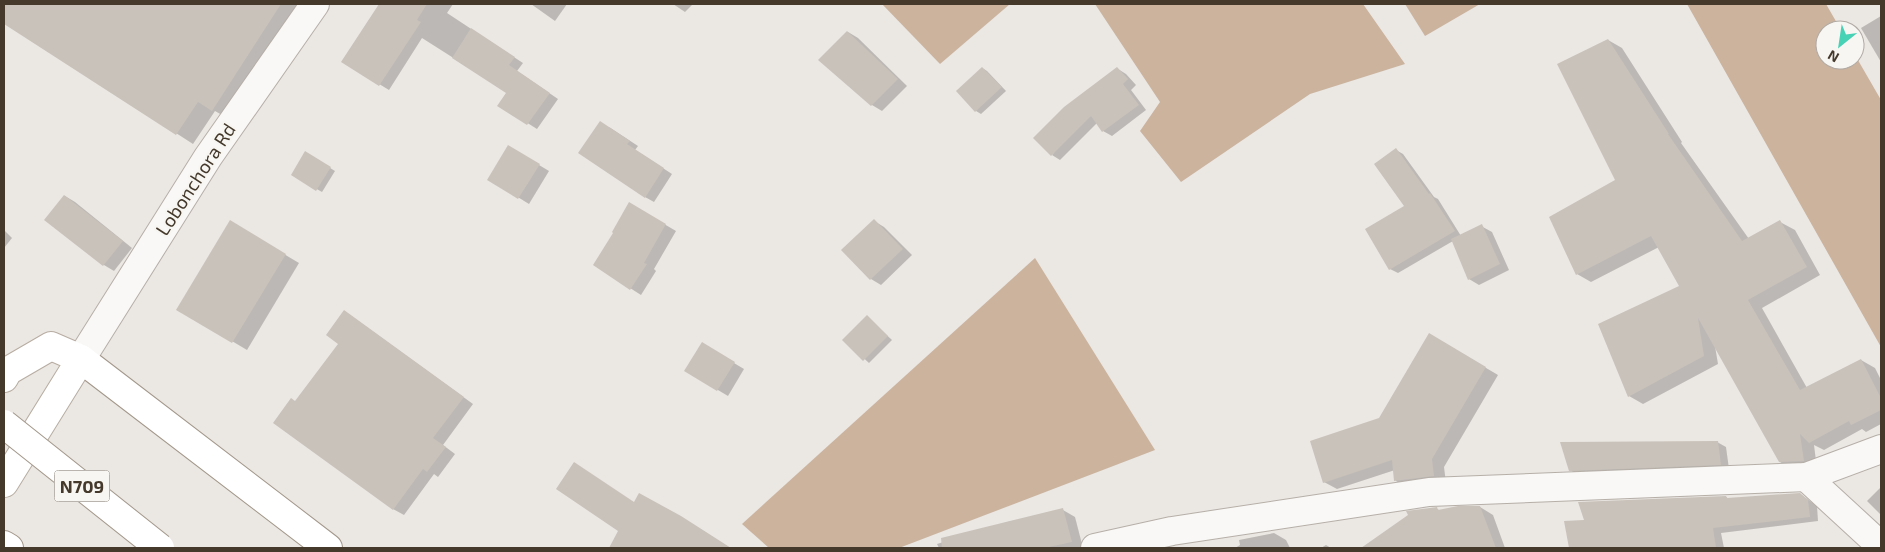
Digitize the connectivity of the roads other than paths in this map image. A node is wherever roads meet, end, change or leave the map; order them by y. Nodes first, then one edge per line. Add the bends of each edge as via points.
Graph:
1 (315, 4) edge
2 (81, 358) junction
3 (4, 378) edge
4 (4, 424) edge
5 (1881, 448) edge
6 (1806, 477) junction
7 (4, 483) edge
8 (4, 545) edge
9 (1881, 546) edge
10 (9, 548) edge
11 (160, 548) edge
12 (328, 548) edge
13 (1095, 548) edge

1 - 2 street, Lobonchora Rd via 208,157
2 - 3 main road via 51,346 8,371
2 - 7 main road
2 - 12 main road
4 - 11 main road, N709, bridge
5 - 6 street
6 - 9 street
6 - 13 street via 1429,492 1172,531
8 - 10 main road

